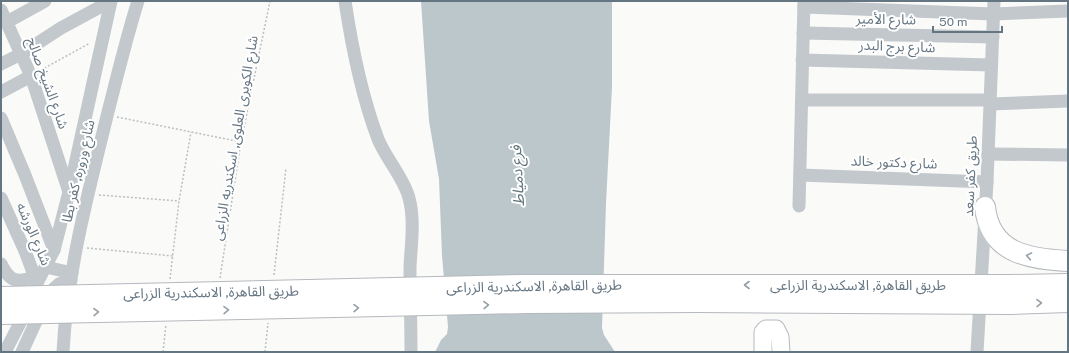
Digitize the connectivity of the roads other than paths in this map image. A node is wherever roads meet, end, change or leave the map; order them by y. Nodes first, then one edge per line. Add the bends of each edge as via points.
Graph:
1 (45, 1) edge
2 (111, 1) edge
3 (138, 1) edge
4 (344, 1) edge
5 (804, 4) edge
6 (994, 7) edge
7 (1, 10) edge
8 (1068, 11) edge
9 (7, 22) junction
10 (803, 33) junction
11 (992, 37) junction
12 (21, 54) junction
13 (802, 60) junction
14 (1, 64) edge
15 (992, 65) junction
16 (31, 76) junction
17 (1, 92) edge
18 (802, 100) junction
19 (1068, 101) edge
20 (990, 102) junction
21 (1, 118) edge
22 (988, 154) junction
23 (1068, 155) edge
24 (800, 175) junction
25 (987, 182) junction
26 (69, 192) junction
27 (1, 198) edge
28 (799, 206) dead end
29 (985, 208) junction
30 (54, 250) junction
31 (1068, 261) edge
32 (1, 264) edge
33 (46, 267) junction
34 (72, 276) junction
35 (36, 280) junction
36 (1068, 284) edge
37 (1010, 295) junction
38 (1, 297) edge
39 (1068, 302) edge
40 (1, 314) edge
41 (6, 352) edge
42 (22, 352) edge
43 (63, 352) edge
44 (411, 352) edge
45 (763, 352) edge
46 (781, 352) edge
47 (976, 352) edge

1 - 9 street
2 - 12 street via 61,28
2 - 26 street
3 - 34 street, شارع وروره, كفر بطا via 87,194
4 - 44 street via 360,84 371,118 379,140 403,182 412,209
5 - 6 street
5 - 10 street
6 - 8 street
6 - 11 street, طريق كفر سعد
7 - 9 street, شارع الشيخ صالح
9 - 12 street, شارع الشيخ صالح
10 - 11 street, شارع الأمير
10 - 13 street
11 - 15 street, طريق كفر سعد
12 - 14 street
12 - 16 street, شارع الشيخ صالح
13 - 15 street, شارع برج البدر
13 - 18 street
15 - 20 street, طريق كفر سعد
16 - 17 street
16 - 26 street, شارع الشيخ صالح
18 - 20 street
18 - 24 street
19 - 20 street
20 - 22 street, طريق كفر سعد
21 - 30 street
22 - 23 street
22 - 25 street, طريق كفر سعد
24 - 25 street, شارع دكتور خالد
24 - 28 street
25 - 29 street, طريق كفر سعد
26 - 30 street
27 - 35 street, شارع الورشه
31 -> 29 highway via 1026,256 1011,250 994,235
29 - 47 street, طريق كفر سعد
30 - 33 street
32 - 35 street via 8,276 16,281
33 - 34 street
33 - 35 street
34 - 42 street via 49,293
34 - 43 street, شارع وروره, كفر بطا
35 - 41 street via 22,319
36 - 37 highway, طريق القاهرة, الاسكندرية الزراعى
37 -> 38 highway, طريق القاهرة, الاسكندرية الزراعى, bridge via 523,285
37 -> 39 highway, طريق القاهرة, الاسكندرية الزراعى
40 -> 37 highway, طريق القاهرة, الاسكندرية الزراعى, bridge
45 - 46 main road via 762,332 766,329 776,329 780,337

